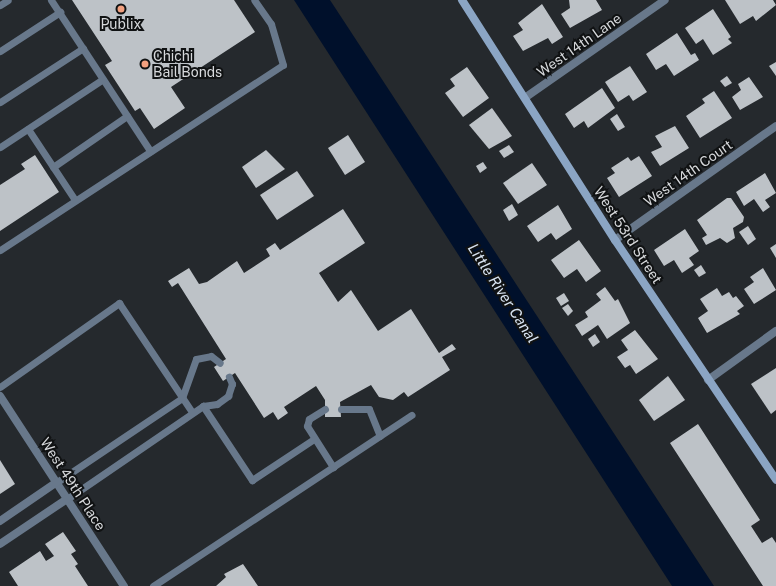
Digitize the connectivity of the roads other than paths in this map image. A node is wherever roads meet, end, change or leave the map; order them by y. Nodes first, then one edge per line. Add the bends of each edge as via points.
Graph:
1 (8, 0) edge
2 (52, 0) edge
3 (254, 0) edge
4 (462, 0) edge
5 (665, 0) edge
6 (0, 5) edge
7 (60, 12) junction
8 (83, 48) junction
9 (0, 51) edge
10 (103, 79) junction
11 (526, 97) junction
12 (0, 102) edge
13 (127, 116) junction
14 (776, 126) edge
15 (28, 129) junction
16 (0, 147) edge
17 (150, 151) junction
18 (53, 167) junction
19 (75, 200) junction
20 (615, 240) junction
21 (0, 250) edge
22 (776, 332) edge
23 (220, 363) dead end
24 (229, 377) dead end
25 (708, 380) junction
26 (0, 387) edge
27 (0, 396) edge
28 (182, 398) junction
29 (203, 406) junction
30 (325, 409) dead end
31 (341, 409) dead end
32 (192, 412) junction
33 (411, 415) dead end
34 (380, 436) junction
35 (314, 439) junction
36 (332, 467) junction
37 (776, 480) edge
38 (57, 482) junction
39 (67, 499) junction
40 (0, 521) edge
41 (0, 544) edge
42 (124, 586) edge
43 (153, 586) edge

1 - 6 lane
2 - 7 lane
3 - 17 lane via 271,24 282,65
4 - 11 street, West 53rd Street
5 - 11 street, West 14th Lane
7 - 8 lane
7 - 9 lane
8 - 10 lane
8 - 12 lane
10 - 13 lane
10 - 15 lane
11 - 20 street, West 53rd Street
13 - 17 lane
13 - 18 lane
14 - 20 street, West 14th Court
15 - 16 lane
15 - 18 lane
17 - 19 lane
18 - 19 lane
19 - 21 lane
20 - 25 street, West 53rd Street
22 - 25 street
23 - 28 lane via 211,356 196,359
24 - 29 lane via 232,384 228,396 218,404
25 - 37 street, West 53rd Street
26 - 28 lane via 119,303
27 - 38 street, West 49th Place
28 - 32 lane
28 - 38 lane
29 - 32 lane
29 - 35 lane via 252,480
30 - 35 lane via 307,421
31 - 34 lane via 369,409
32 - 39 lane
33 - 34 lane
34 - 36 lane
35 - 36 lane
36 - 43 lane
38 - 39 street, West 49th Place
38 - 40 street
39 - 41 street
39 - 42 street, West 49th Place

